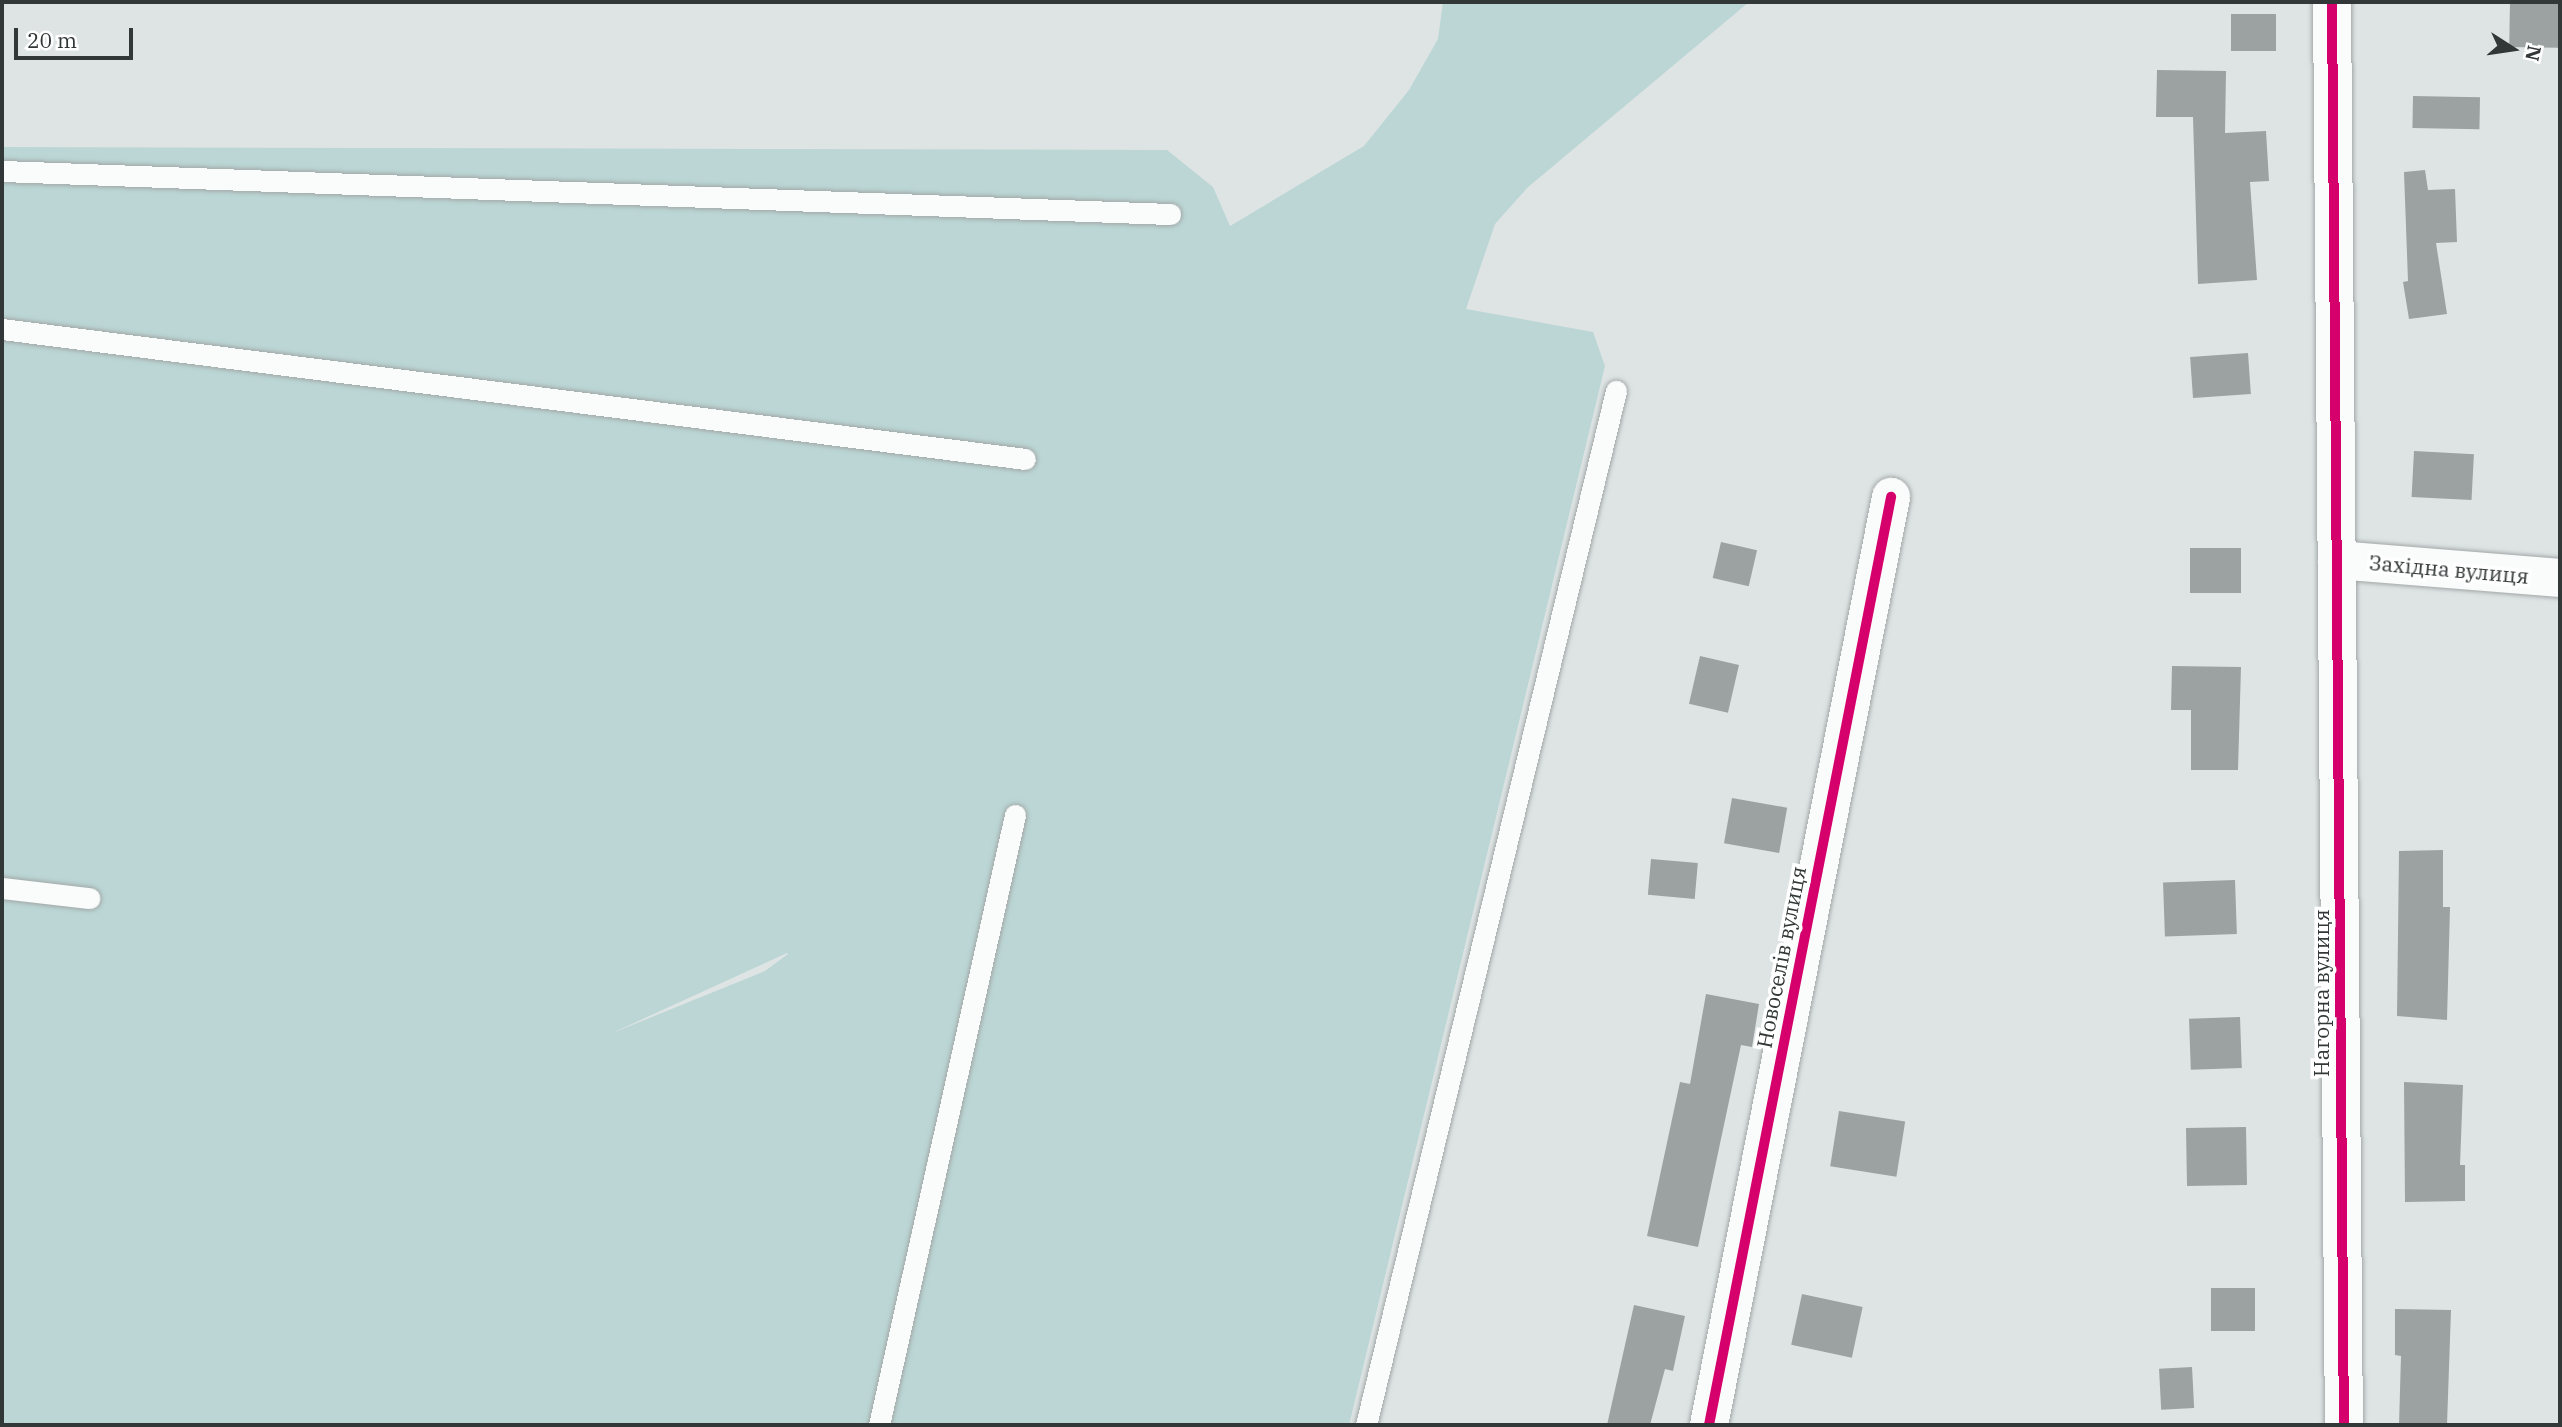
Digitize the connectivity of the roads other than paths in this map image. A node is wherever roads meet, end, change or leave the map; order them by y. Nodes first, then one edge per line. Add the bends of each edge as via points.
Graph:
1 (2332, 2) edge
2 (2, 171) edge
3 (1170, 214) dead end
4 (2, 329) edge
5 (1616, 391) dead end
6 (1025, 459) dead end
7 (1891, 496) dead end
8 (2337, 560) junction
9 (2560, 578) edge
10 (1015, 816) dead end
11 (2, 888) edge
12 (89, 898) dead end
13 (879, 1425) edge
14 (1366, 1425) edge
15 (1709, 1425) edge
16 (2344, 1425) edge

1 - 8 street, Нагорна вулиця
2 - 3 lane
4 - 6 lane
5 - 14 lane
7 - 15 street, Новоселів вулиця
8 - 9 street, Західна вулиця
8 - 16 street, Нагорна вулиця
10 - 13 lane
11 - 12 lane

